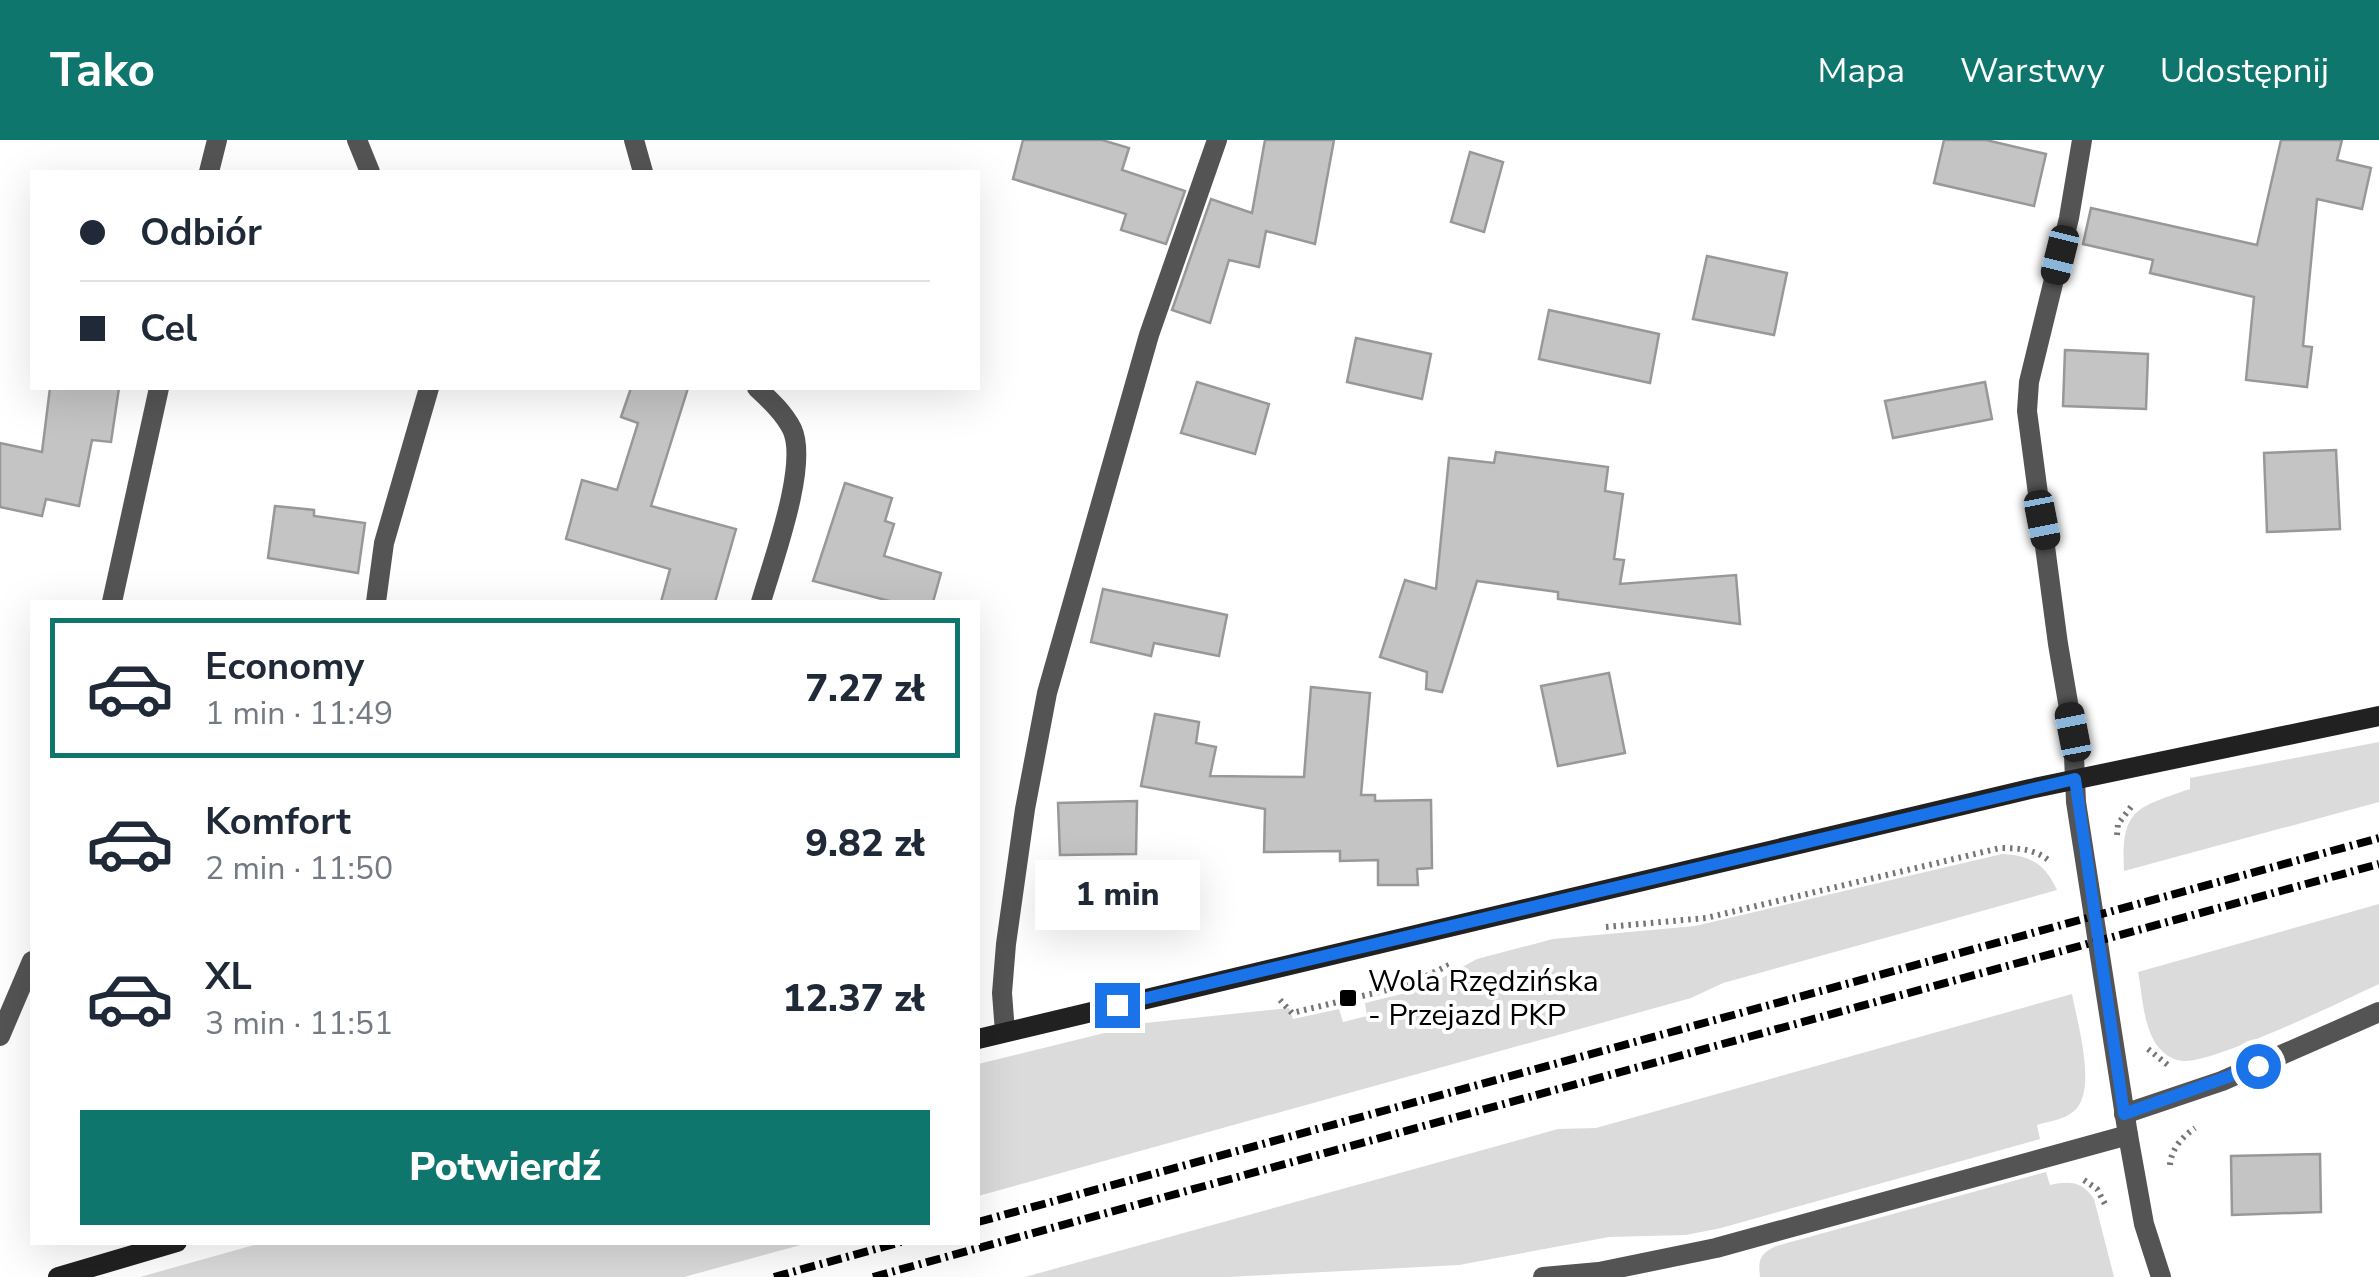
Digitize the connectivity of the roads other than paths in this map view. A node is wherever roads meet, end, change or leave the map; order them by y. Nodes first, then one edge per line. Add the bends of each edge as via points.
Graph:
1 (217, 140) edge
2 (357, 140) edge
3 (634, 140) edge
4 (1217, 140) edge
5 (2082, 140) edge
6 (210, 170) edge
7 (369, 170) edge
8 (642, 170) edge
9 (159, 390) edge
10 (428, 390) edge
11 (759, 390) edge
12 (112, 600) edge
13 (376, 600) edge
14 (762, 600) edge
15 (2379, 716) edge
16 (2075, 779) junction
17 (30, 966) edge
18 (2379, 1012) edge
19 (1005, 1032) junction
20 (0, 1036) edge
21 (980, 1038) edge
22 (2124, 1114) junction
23 (2128, 1136) junction
24 (166, 1245) edge
25 (58, 1277) edge
26 (1543, 1277) edge
27 (2161, 1277) edge

1 - 6 street
2 - 7 street
3 - 8 street
4 - 19 street via 1149,335 1047,693 1006,944
5 - 16 street via 2027,410
9 - 12 street
10 - 13 street via 384,544
11 - 14 street via 792,430 798,451
15 - 16 street
16 - 19 street
16 - 22 street
17 - 20 street
18 - 22 street via 2222,1081
19 - 21 street
22 - 23 street
23 - 26 street via 1716,1248
23 - 27 street
24 - 25 street

